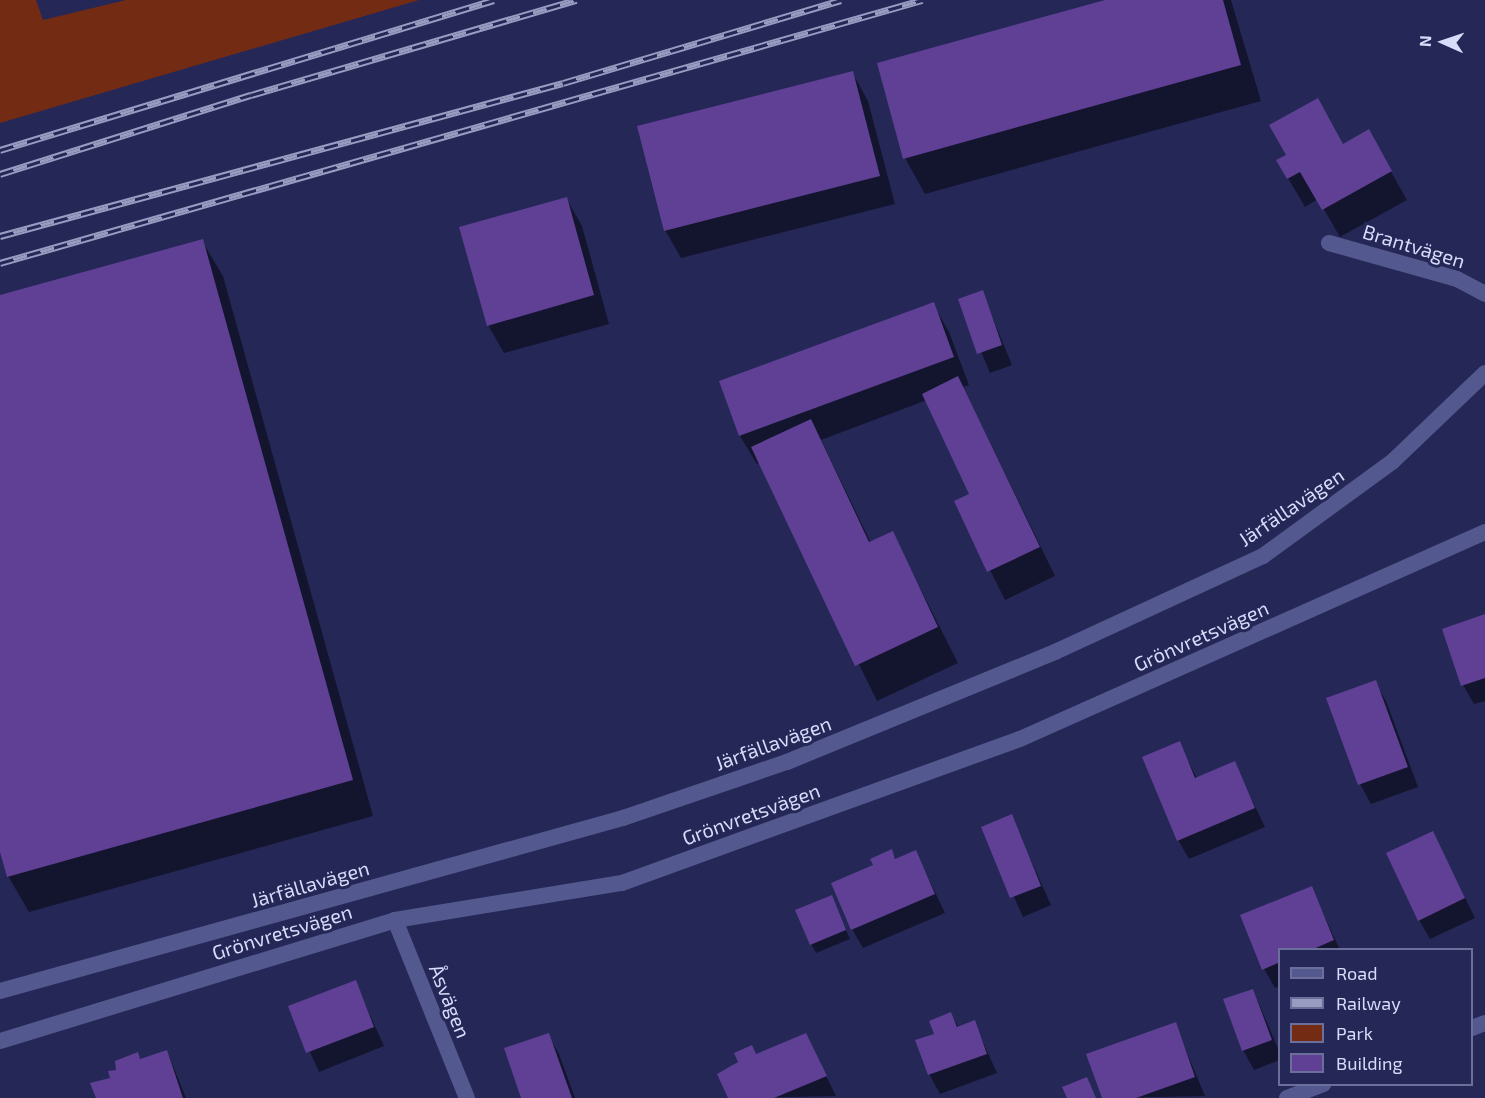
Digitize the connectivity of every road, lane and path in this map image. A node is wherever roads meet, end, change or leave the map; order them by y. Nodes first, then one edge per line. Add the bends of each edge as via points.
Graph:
1 (1329, 243) dead end
2 (1485, 294) edge
3 (1485, 373) edge
4 (1485, 532) edge
5 (394, 920) junction
6 (0, 991) edge
7 (0, 1041) edge
8 (1318, 1086) edge
9 (467, 1098) edge
10 (1287, 1098) edge

1 - 2 street, Brantvägen via 1457,279
3 - 6 street, Järfällavägen via 1392,462 1263,556 1055,652 787,762 624,818
4 - 5 street, Grönvretsvägen via 1020,740 622,883
5 - 7 street, Grönvretsvägen
5 - 9 street, Åsvägen
8 - 10 street

